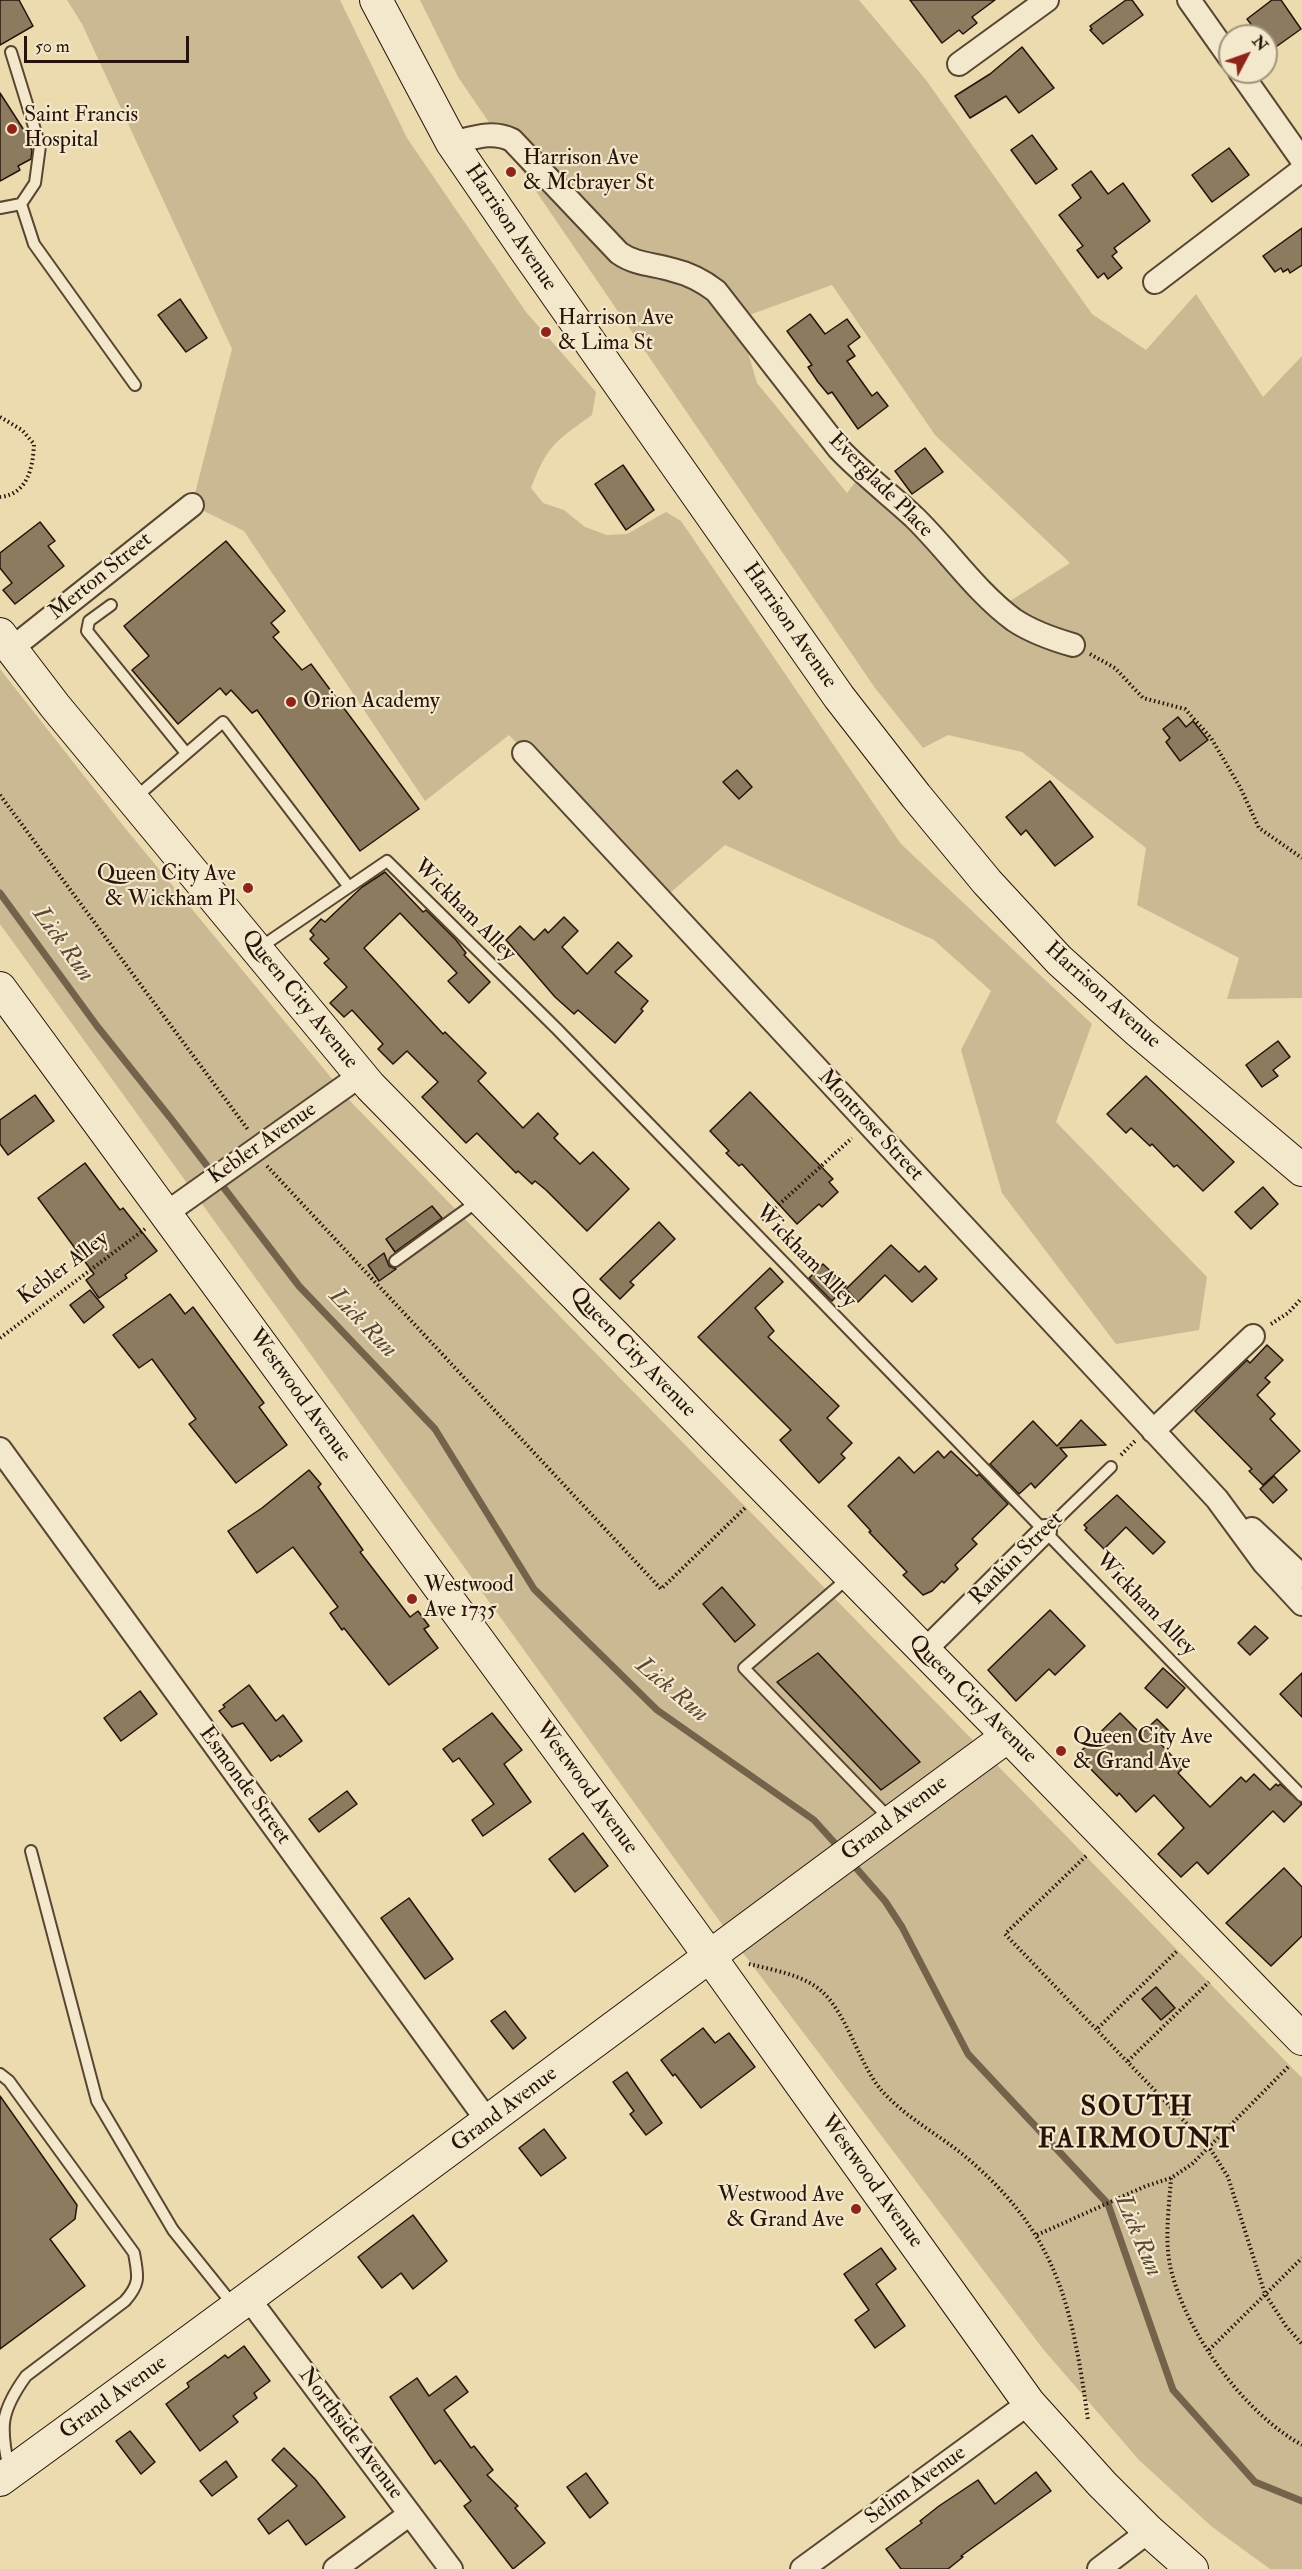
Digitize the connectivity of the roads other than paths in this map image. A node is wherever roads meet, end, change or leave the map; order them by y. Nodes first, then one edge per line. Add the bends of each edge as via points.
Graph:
1 (376, 0) edge
2 (1047, 0) edge
3 (1189, 0) edge
4 (1218, 41) edge
5 (11, 52) dead end
6 (958, 64) dead end
7 (1248, 84) edge
8 (452, 143) junction
9 (1302, 160) edge
10 (1302, 170) edge
11 (21, 204) junction
12 (0, 208) edge
13 (1155, 282) dead end
14 (135, 385) dead end
15 (192, 505) dead end
16 (111, 605) dead end
17 (5, 641) edge
18 (1073, 645) road end
19 (186, 753) junction
20 (524, 753) dead end
21 (134, 799) junction
22 (349, 887) junction
23 (257, 949) junction
24 (0, 988) edge
25 (361, 1075) junction
26 (1302, 1170) edge
27 (480, 1199) junction
28 (157, 1220) junction
29 (395, 1261) dead end
30 (1253, 1336) road end
31 (1153, 1431) junction
32 (0, 1449) edge
33 (1111, 1467) road end
34 (1217, 1499) junction
35 (1046, 1531) junction
36 (850, 1576) junction
37 (1302, 1576) edge
38 (1302, 1604) edge
39 (923, 1652) junction
40 (1008, 1736) junction
41 (1302, 1796) edge
42 (892, 1821) junction
43 (31, 1851) dead end
44 (709, 1956) junction
45 (1296, 2052) edge
46 (0, 2074) edge
47 (489, 2123) junction
48 (243, 2304) junction
49 (1029, 2403) junction
50 (5, 2476) edge
51 (410, 2514) junction
52 (1149, 2531) junction
53 (335, 2569) edge
54 (451, 2569) edge
55 (802, 2569) edge
56 (1099, 2569) edge
57 (1192, 2569) edge

1 - 8 main road, Harrison Avenue
2 - 6 street
3 - 4 street
5 - 11 lane via 40,146 35,183
7 - 9 street
8 - 18 street, Everglade Place via 488,134 501,134 512,140 619,254 632,262 700,279 716,291 862,473 914,518 999,608 1043,636
8 - 26 main road, Harrison Avenue via 839,697 987,882 1059,960
10 - 13 street
11 - 12 lane
11 - 14 lane via 34,244
15 - 17 street, Merton Street
16 - 19 lane via 89,621 87,631
17 - 21 main road, Queen City Avenue
19 - 21 lane
19 - 22 lane via 223,722
20 - 31 street, Montrose Street
21 - 23 main road, Queen City Avenue
22 - 23 lane, Wickham Alley
22 - 35 lane, Wickham Alley via 387,861 557,1029
23 - 25 main road, Queen City Avenue
24 - 28 main road, Westwood Avenue
25 - 27 main road, Queen City Avenue
25 - 28 street, Kebler Avenue
27 - 29 lane
27 - 36 main road, Queen City Avenue
28 - 44 main road, Westwood Avenue
30 - 31 street
31 - 34 street, Montrose Street
32 - 47 street, Esmonde Street
33 - 35 lane, Rankin Street
34 - 37 street, Montrose Street
34 - 38 street, Montrose Street via 1264,1563
35 - 39 street, Rankin Street
35 - 41 lane, Wickham Alley
36 - 39 main road, Queen City Avenue
36 - 42 lane via 744,1668
39 - 40 main road, Queen City Avenue
40 - 42 main road, Grand Avenue
40 - 45 main road, Queen City Avenue
42 - 44 main road, Grand Avenue
43 - 48 lane via 97,2101 173,2230
44 - 47 main road, Grand Avenue
44 - 49 main road, Westwood Avenue
46 - 50 lane via 9,2081 134,2253 138,2274 136,2288 125,2301 26,2376 16,2389 1,2422
47 - 48 main road, Grand Avenue
48 - 50 main road, Grand Avenue
48 - 51 street, Northside Avenue
49 - 52 main road, Westwood Avenue
49 - 55 street, Selim Avenue
51 - 53 street
51 - 54 street, Northside Avenue
52 - 56 street
52 - 57 main road, Westwood Avenue

